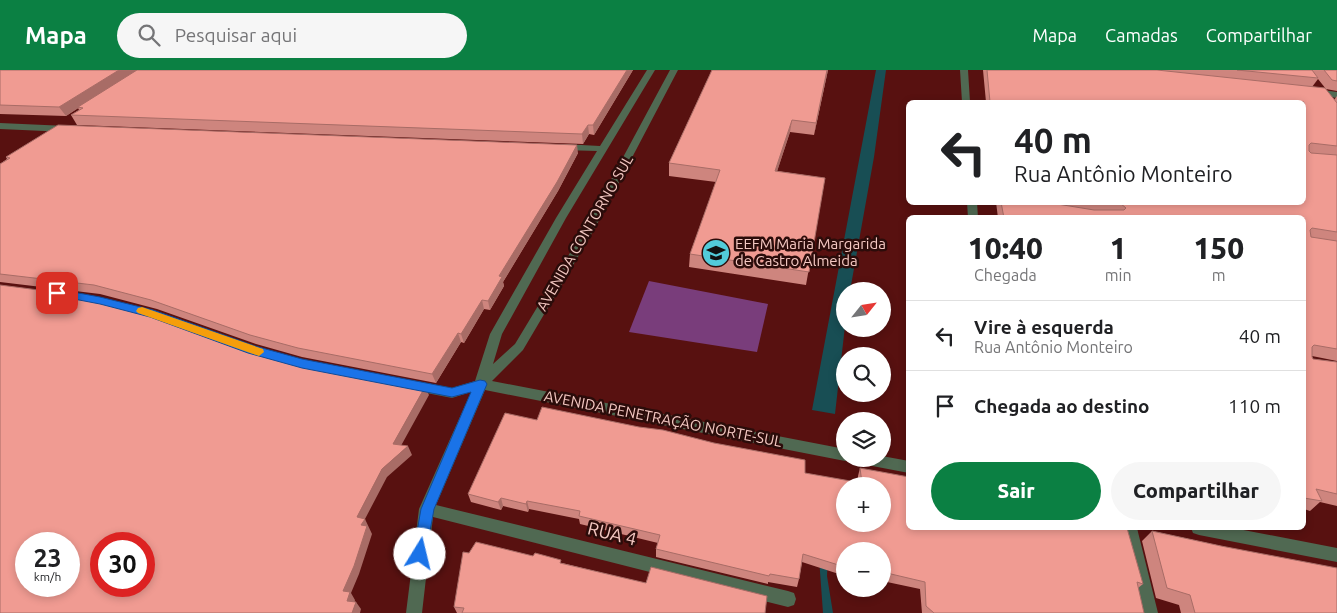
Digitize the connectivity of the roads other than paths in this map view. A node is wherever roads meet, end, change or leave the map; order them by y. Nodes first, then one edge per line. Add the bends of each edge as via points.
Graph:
1 (651, 70) edge
2 (674, 70) edge
3 (964, 70) edge
4 (1315, 83) edge
5 (1303, 91) edge
6 (1322, 93) junction
7 (1337, 95) edge
8 (966, 100) edge
9 (1332, 106) edge
10 (70, 119) edge
11 (0, 126) edge
12 (55, 129) junction
13 (74, 129) edge
14 (39, 139) edge
15 (557, 147) edge
16 (604, 149) junction
17 (176, 322) edge
18 (269, 354) edge
19 (397, 383) edge
20 (480, 384) junction
21 (836, 452) edge
22 (891, 464) edge
23 (906, 466) edge
24 (428, 509) junction
25 (1129, 530) edge
26 (1208, 530) edge
27 (1337, 555) edge
28 (788, 599) dead end
29 (414, 613) edge
30 (1150, 613) edge

1 - 16 street, AVENIDA CONTORNO SUL
2 - 20 street, AVENIDA CONTORNO SUL via 590,228 519,347
3 - 8 street
4 - 6 street
5 - 6 street
6 - 7 street
6 - 9 street
10 - 12 street
11 - 12 street
12 - 13 street
12 - 14 street
15 - 16 street
16 - 20 street, AVENIDA CONTORNO SUL via 496,334
17 - 18 street
19 - 20 street via 452,393
20 - 21 street, AVENIDA PENETRAÇÃO NORTE-SUL
20 - 24 street, AVENIDA CONTORNO SUL
22 - 23 street
24 - 28 street, RUA 4
24 - 29 street, AVENIDA CONTORNO SUL
25 - 30 street
26 - 27 street

